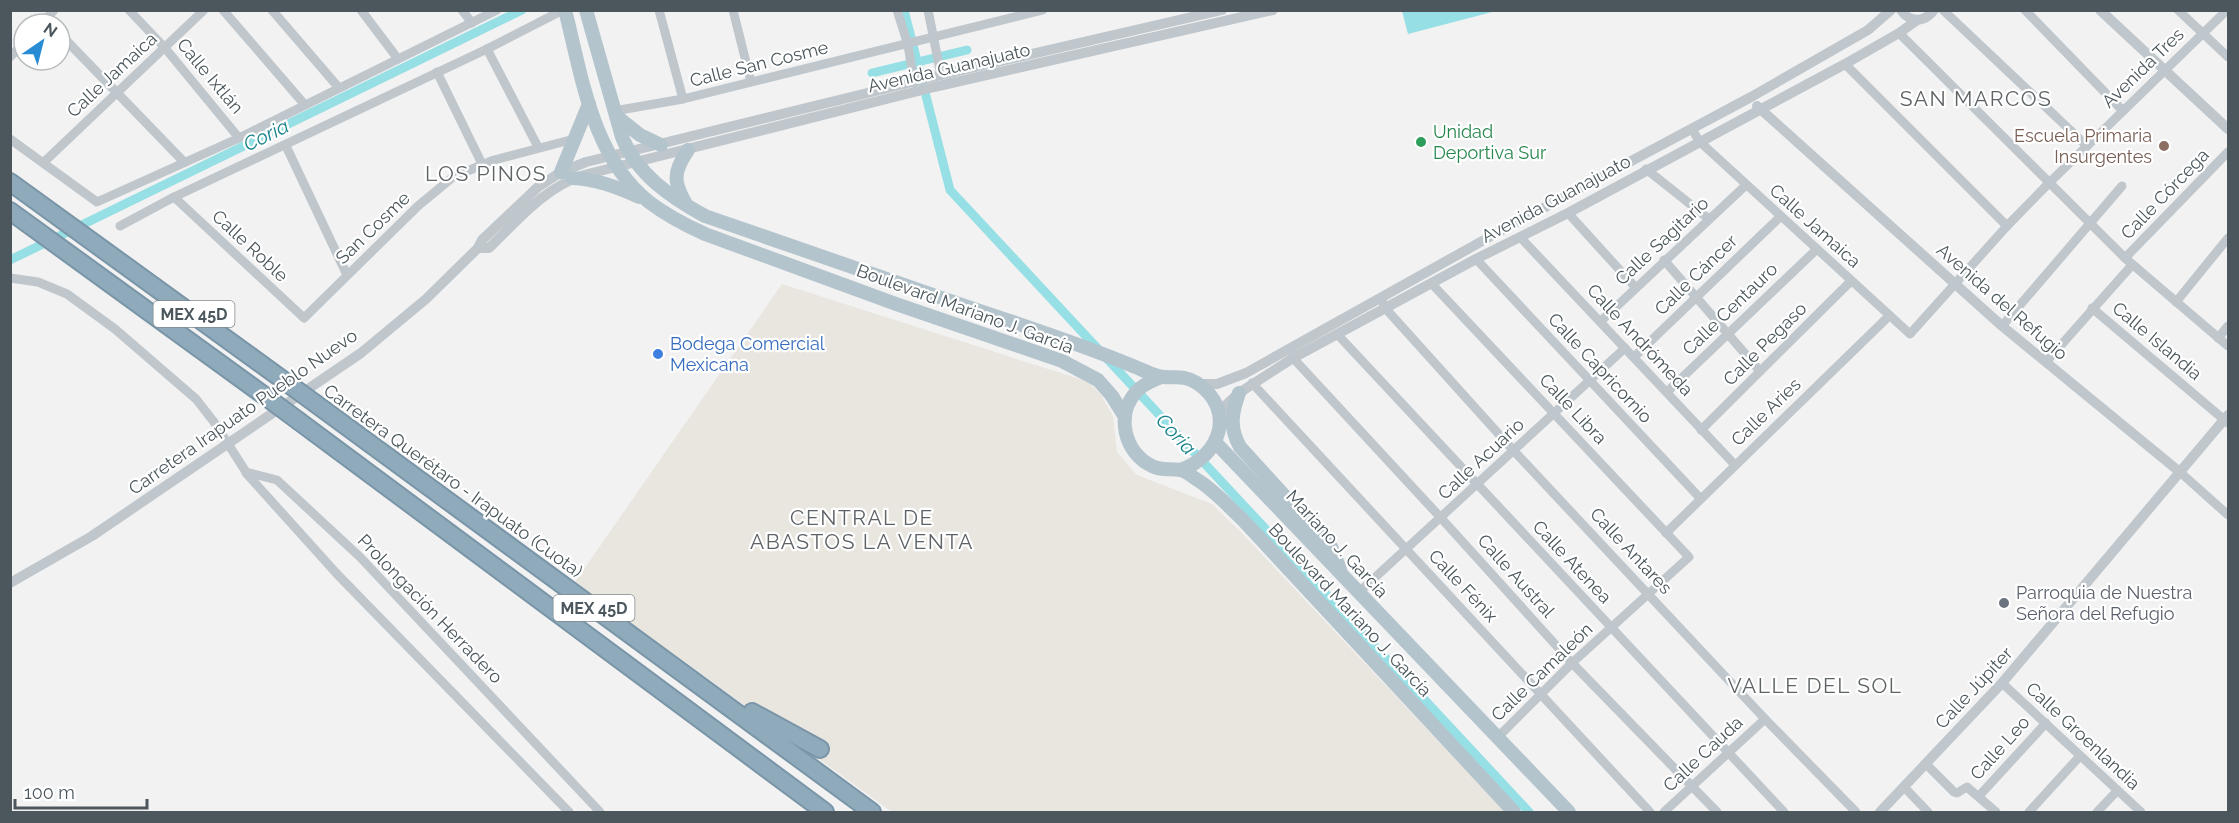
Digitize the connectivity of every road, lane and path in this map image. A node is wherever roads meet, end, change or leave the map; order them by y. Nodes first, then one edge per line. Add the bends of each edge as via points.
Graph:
1 (129, 10) edge
2 (204, 10) edge
3 (224, 10) edge
4 (272, 10) edge
5 (361, 10) edge
6 (462, 10) edge
7 (564, 10) edge
8 (586, 10) edge
9 (659, 10) edge
10 (733, 10) edge
11 (897, 10) edge
12 (928, 10) edge
13 (1222, 10) edge
14 (1273, 10) edge
15 (1892, 10) edge
16 (1901, 10) edge
17 (1934, 10) edge
18 (1943, 10) edge
19 (2025, 10) edge
20 (2100, 10) edge
21 (2178, 10) edge
22 (2227, 10) edge
23 (494, 11) edge
24 (1041, 11) edge
25 (1916, 21) junction
26 (472, 23) junction
27 (1899, 33) junction
28 (2202, 34) junction
29 (933, 40) junction
30 (72, 46) edge
31 (909, 47) junction
32 (165, 48) junction
33 (487, 49) junction
34 (2229, 57) edge
35 (398, 59) junction
36 (1845, 64) junction
37 (2166, 70) junction
38 (437, 72) junction
39 (939, 72) junction
40 (751, 82) junction
41 (917, 85) junction
42 (339, 88) junction
43 (117, 92) junction
44 (1750, 98) junction
45 (683, 99) junction
46 (589, 104) junction
47 (305, 105) junction
48 (1759, 109) junction
49 (2123, 111) junction
50 (615, 113) junction
51 (1692, 129) junction
52 (2229, 129) edge
53 (239, 138) junction
54 (10, 139) edge
55 (574, 139) junction
56 (1699, 141) junction
57 (661, 145) junction
58 (286, 146) junction
59 (1658, 146) junction
60 (2087, 146) junction
61 (538, 147) junction
62 (688, 150) junction
63 (2229, 152) edge
64 (631, 157) junction
65 (1666, 160) junction
66 (613, 161) junction
67 (184, 162) junction
68 (43, 163) junction
69 (482, 164) junction
70 (1646, 170) junction
71 (567, 175) junction
72 (10, 182) edge
73 (2049, 183) junction
74 (1746, 185) junction
75 (2122, 186) dead end
76 (174, 197) junction
77 (647, 200) junction
78 (687, 206) junction
79 (10, 211) edge
80 (1568, 213) junction
81 (1780, 216) junction
82 (1709, 219) junction
83 (2089, 223) junction
84 (120, 226) dead end
85 (2007, 226) junction
86 (1520, 237) junction
87 (2229, 238) edge
88 (1817, 249) junction
89 (1476, 259) junction
90 (1664, 260) junction
91 (2128, 261) junction
92 (347, 275) junction
93 (10, 279) edge
94 (1851, 281) junction
95 (1432, 284) junction
96 (1955, 284) junction
97 (1636, 288) junction
98 (1697, 296) junction
99 (2176, 302) junction
100 (1383, 304) junction
101 (2092, 308) junction
102 (1889, 316) junction
103 (304, 318) joint
104 (1601, 321) junction
105 (2002, 326) junction
106 (2229, 326) edge
107 (1337, 334) junction
108 (1728, 334) junction
109 (1910, 334) joint
110 (2218, 338) junction
111 (2229, 346) edge
112 (1625, 348) junction
113 (1634, 357) junction
114 (1293, 358) junction
115 (2046, 363) junction
116 (1760, 371) junction
117 (1154, 380) junction
118 (1589, 382) junction
119 (1252, 383) junction
120 (1198, 384) junction
121 (1667, 392) junction
122 (1239, 393) junction
123 (1127, 410) junction
124 (1555, 413) junction
125 (1219, 416) junction
126 (2227, 419) edge
127 (1701, 430) junction
128 (228, 443) junction
129 (1212, 448) junction
130 (1514, 451) junction
131 (1735, 465) junction
132 (1187, 468) junction
133 (246, 472) junction
134 (2181, 473) junction
135 (1477, 485) junction
136 (1700, 498) junction
137 (2229, 515) edge
138 (1441, 518) junction
139 (1666, 533) junction
140 (1407, 549) junction
141 (1689, 557) joint
142 (1345, 580) junction
143 (10, 583) edge
144 (1358, 593) junction
145 (1650, 594) junction
146 (1612, 629) junction
147 (669, 663) junction
148 (1572, 663) junction
149 (2002, 683) junction
150 (1541, 694) junction
151 (1765, 719) junction
152 (2046, 723) junction
153 (1498, 737) junction
154 (820, 749) dead end
155 (1727, 754) junction
156 (2080, 756) junction
157 (1926, 764) junction
158 (1692, 787) junction
159 (1905, 788) junction
160 (2117, 791) junction
161 (1979, 796) junction
162 (569, 813) edge
163 (600, 813) edge
164 (825, 813) edge
165 (872, 813) edge
166 (1514, 813) edge
167 (1569, 813) edge
168 (1650, 813) edge
169 (1664, 813) edge
170 (1717, 813) edge
171 (1784, 813) edge
172 (1856, 813) edge
173 (1880, 813) edge
174 (1928, 813) edge
175 (1996, 813) edge
176 (2029, 813) edge
177 (2097, 813) edge
178 (2141, 813) edge

1 - 32 street, Calle Ixtlán
2 - 32 street, Calle Jamaica
3 - 47 street
4 - 42 street
5 - 35 street
6 - 26 street
7 - 33 street
7 - 46 main road, Boulevard Mariano J. García
8 - 50 main road, Boulevard Mariano J. García
9 - 45 street
10 - 40 street
11 - 31 street
12 - 29 street
13 - 39 street, Avenida Guanajuato
14 - 41 street, Avenida Guanajuato via 934,87
15 - 44 street, Avenida Guanajuato via 1868,30
16 - 25 street
17 - 25 street, Avenida Guanajuato
18 - 60 street
19 - 49 street
20 - 37 street
21 - 28 street
22 - 28 street, Avenida Tres
23 - 26 street
24 - 29 street, Calle San Cosme
25 - 27 street, Avenida Guanajuato
26 - 35 street
27 - 36 street, Avenida Guanajuato
27 - 73 street
28 - 34 street
28 - 37 street, Avenida Tres
29 - 31 street, Calle San Cosme
29 - 39 street
30 - 43 street
31 - 40 street, Calle San Cosme
31 - 41 street
32 - 43 street, Calle Jamaica
32 - 53 street, Calle Ixtlán
33 - 38 street
33 - 61 street
35 - 42 street
36 - 48 street, Avenida Guanajuato
36 - 85 street
37 - 49 street, Avenida Tres
37 - 52 street
38 - 58 street
38 - 69 street
39 - 41 street, Avenida Guanajuato
40 - 45 street, Calle San Cosme
41 - 57 street, Avenida Guanajuato
41 - 62 street, Avenida Guanajuato
42 - 47 street
43 - 67 street
43 - 68 street, Calle Jamaica
44 - 48 street, Avenida del Refugio
44 - 51 street, Avenida Guanajuato
45 - 50 street, Calle San Cosme
46 - 55 main road
46 - 66 main road, Boulevard Mariano J. García
47 - 53 street
48 - 56 street, Avenida Guanajuato
48 - 96 street, Avenida del Refugio
49 - 60 street, Avenida Tres
50 - 57 main road via 640,135
50 - 64 main road, Boulevard Mariano J. García
51 - 56 street, Calle Jamaica
51 - 59 street, Avenida Guanajuato
53 - 67 street
54 - 68 street
55 - 61 street, San Cosme
55 - 71 main road
56 - 65 street, Avenida Guanajuato
56 - 74 street, Calle Jamaica
57 - 64 street, Avenida Guanajuato
58 - 76 street
58 - 92 street
59 - 65 street
59 - 100 street, Avenida Guanajuato
60 - 73 street, Avenida Tres
61 - 69 street, San Cosme
62 - 64 street, Avenida Guanajuato
62 - 78 main road via 676,181
63 - 91 street, Calle Córcega
64 - 66 street, Carretera Irapuato Pueblo Nuevo
64 - 78 main road, Boulevard Mariano J. García via 661,188
65 - 70 street, Avenida Guanajuato
66 - 71 street, Carretera Irapuato Pueblo Nuevo
66 - 77 main road, Boulevard Mariano J. García
67 - 68 street via 97,202
69 - 92 street, San Cosme via 444,184
70 - 80 street, Avenida Guanajuato
70 - 82 street
71 - 77 main road via 606,184
71 - 128 street, Carretera Irapuato Pueblo Nuevo via 530,195 426,299 361,353
72 - 147 highway, Carretera Querétaro - Irapuato (Cuota) / MEX 45D, bridge
73 - 83 street
73 - 85 street, Avenida Tres
74 - 81 street, Calle Jamaica
74 - 82 street, Calle Sagitario
75 - 83 street
76 - 84 street
76 - 103 street, Calle Roble
77 - 123 main road, Boulevard Mariano J. García via 705,234 1062,361 1098,380
78 - 117 main road, Boulevard Mariano J. García via 705,216 1074,343 1121,361
79 - 164 highway, MEX 45D, bridge
80 - 86 street, Avenida Guanajuato
80 - 97 street
81 - 88 street, Calle Jamaica
81 - 98 street, Calle Cáncer
82 - 90 street, Calle Sagitario
83 - 91 street
83 - 105 street
85 - 96 street, Avenida Tres
86 - 89 street, Avenida Guanajuato
86 - 104 street, Calle Andrómeda
87 - 99 street
88 - 94 street, Calle Jamaica
88 - 108 street, Calle Centauro
89 - 95 street, Avenida Guanajuato
89 - 118 street, Calle Capricornio
90 - 97 street, Calle Sagitario
90 - 98 street
91 - 99 street
91 - 101 street, Calle Córcega
92 - 103 street, San Cosme
93 - 128 street via 38,282 67,294 115,329 196,399
94 - 102 street, Calle Jamaica
94 - 116 street, Calle Pegaso
95 - 100 street, Avenida Guanajuato
95 - 124 street, Calle Libra
96 - 105 street, Avenida del Refugio
96 - 109 street, Avenida Tres
97 - 104 street, Calle Sagitario
98 - 108 street
98 - 113 street, Calle Cáncer
99 - 110 street
100 - 107 street, Avenida Guanajuato
100 - 120 street, Avenida Guanajuato via 1246,373 1217,384
100 - 130 street, Calle Antares
101 - 115 street, Calle Córcega
101 - 126 street, Calle Islandia
102 - 109 street, Calle Jamaica
102 - 131 street, Calle Aries
104 - 112 street, Calle Andrómeda
105 - 115 street, Avenida del Refugio
106 - 110 street
107 - 114 street, Avenida Guanajuato
107 - 135 street, Calle Atenea
108 - 116 street
108 - 121 street, Calle Centauro
110 - 111 street
112 - 113 street, Calle Andrómeda
112 - 118 street, Calle Acuario
113 - 121 street, Calle Andrómeda
114 - 119 street, Avenida Guanajuato
114 - 138 street, Calle Austral
115 - 134 street, Avenida del Refugio
116 - 127 street, Calle Pegaso
117 - 120 main road via 1180,376
117 - 123 main road via 1136,392
118 - 124 street, Calle Acuario
118 - 136 street, Calle Capricornio
119 - 122 street, Avenida Guanajuato
119 - 140 street, Calle Fénix
120 - 125 main road via 1211,398
121 - 127 street, Calle Andrómeda
122 - 125 street, Avenida Guanajuato
122 - 142 main road via 1232,411 1234,436 1331,548
123 - 132 main road, Boulevard Mariano J. García via 1126,435 1141,459 1166,470
124 - 130 street, Calle Acuario
124 - 139 street, Calle Libra
125 - 129 main road
126 - 134 street, Calle Júpiter
127 - 131 street, Calle Andrómeda
128 - 133 street
128 - 143 street, Carretera Irapuato Pueblo Nuevo via 92,536
129 - 132 main road
129 - 142 main road, Mariano J. García via 1256,483
130 - 135 street, Calle Acuario
130 - 145 street, Calle Antares
131 - 136 street, Calle Aries
132 - 166 main road, Boulevard Mariano J. García via 1242,519
133 - 162 street via 337,574
133 - 163 street, Prolongación Herradero via 277,480 360,557
134 - 137 street, Avenida del Refugio
134 - 149 street, Calle Júpiter
135 - 138 street, Calle Acuario
135 - 146 street, Calle Atenea
136 - 139 street, Calle Aries
138 - 140 street, Calle Acuario
138 - 148 street, Calle Austral
139 - 141 street, Calle Libra
140 - 144 street, Calle Acuario
140 - 150 street, Calle Fénix
141 - 145 street, Calle Camaleón
142 - 144 main road, Mariano J. García
144 - 153 main road, Mariano J. García
145 - 146 street, Calle Camaleón
145 - 151 street, Calle Antares
146 - 148 street, Calle Camaleón
146 - 155 street, Calle Atenea
147 - 154 highway
147 - 165 highway, Carretera Querétaro - Irapuato (Cuota) / MEX 45D
148 - 150 street, Calle Camaleón
148 - 158 street, Calle Austral
149 - 152 street, Calle Groenlandia
149 - 157 street, Calle Júpiter
150 - 153 street, Calle Camaleón
150 - 168 street, Calle Fénix
151 - 155 street, Calle Cauda
151 - 172 street, Calle Antares
152 - 156 street, Calle Groenlandia
152 - 161 street, Calle Leo
153 - 167 main road, Mariano J. García
155 - 158 street, Calle Cauda
155 - 171 street, Calle Atenea
156 - 160 street, Calle Groenlandia
156 - 176 street
157 - 159 street, Calle Júpiter
157 - 161 street via 1954,792 1967,787
158 - 169 street, Calle Cauda
158 - 170 street, Calle Austral
159 - 173 street, Calle Júpiter
159 - 174 street
160 - 177 street
160 - 178 street, Calle Groenlandia
161 - 175 street

